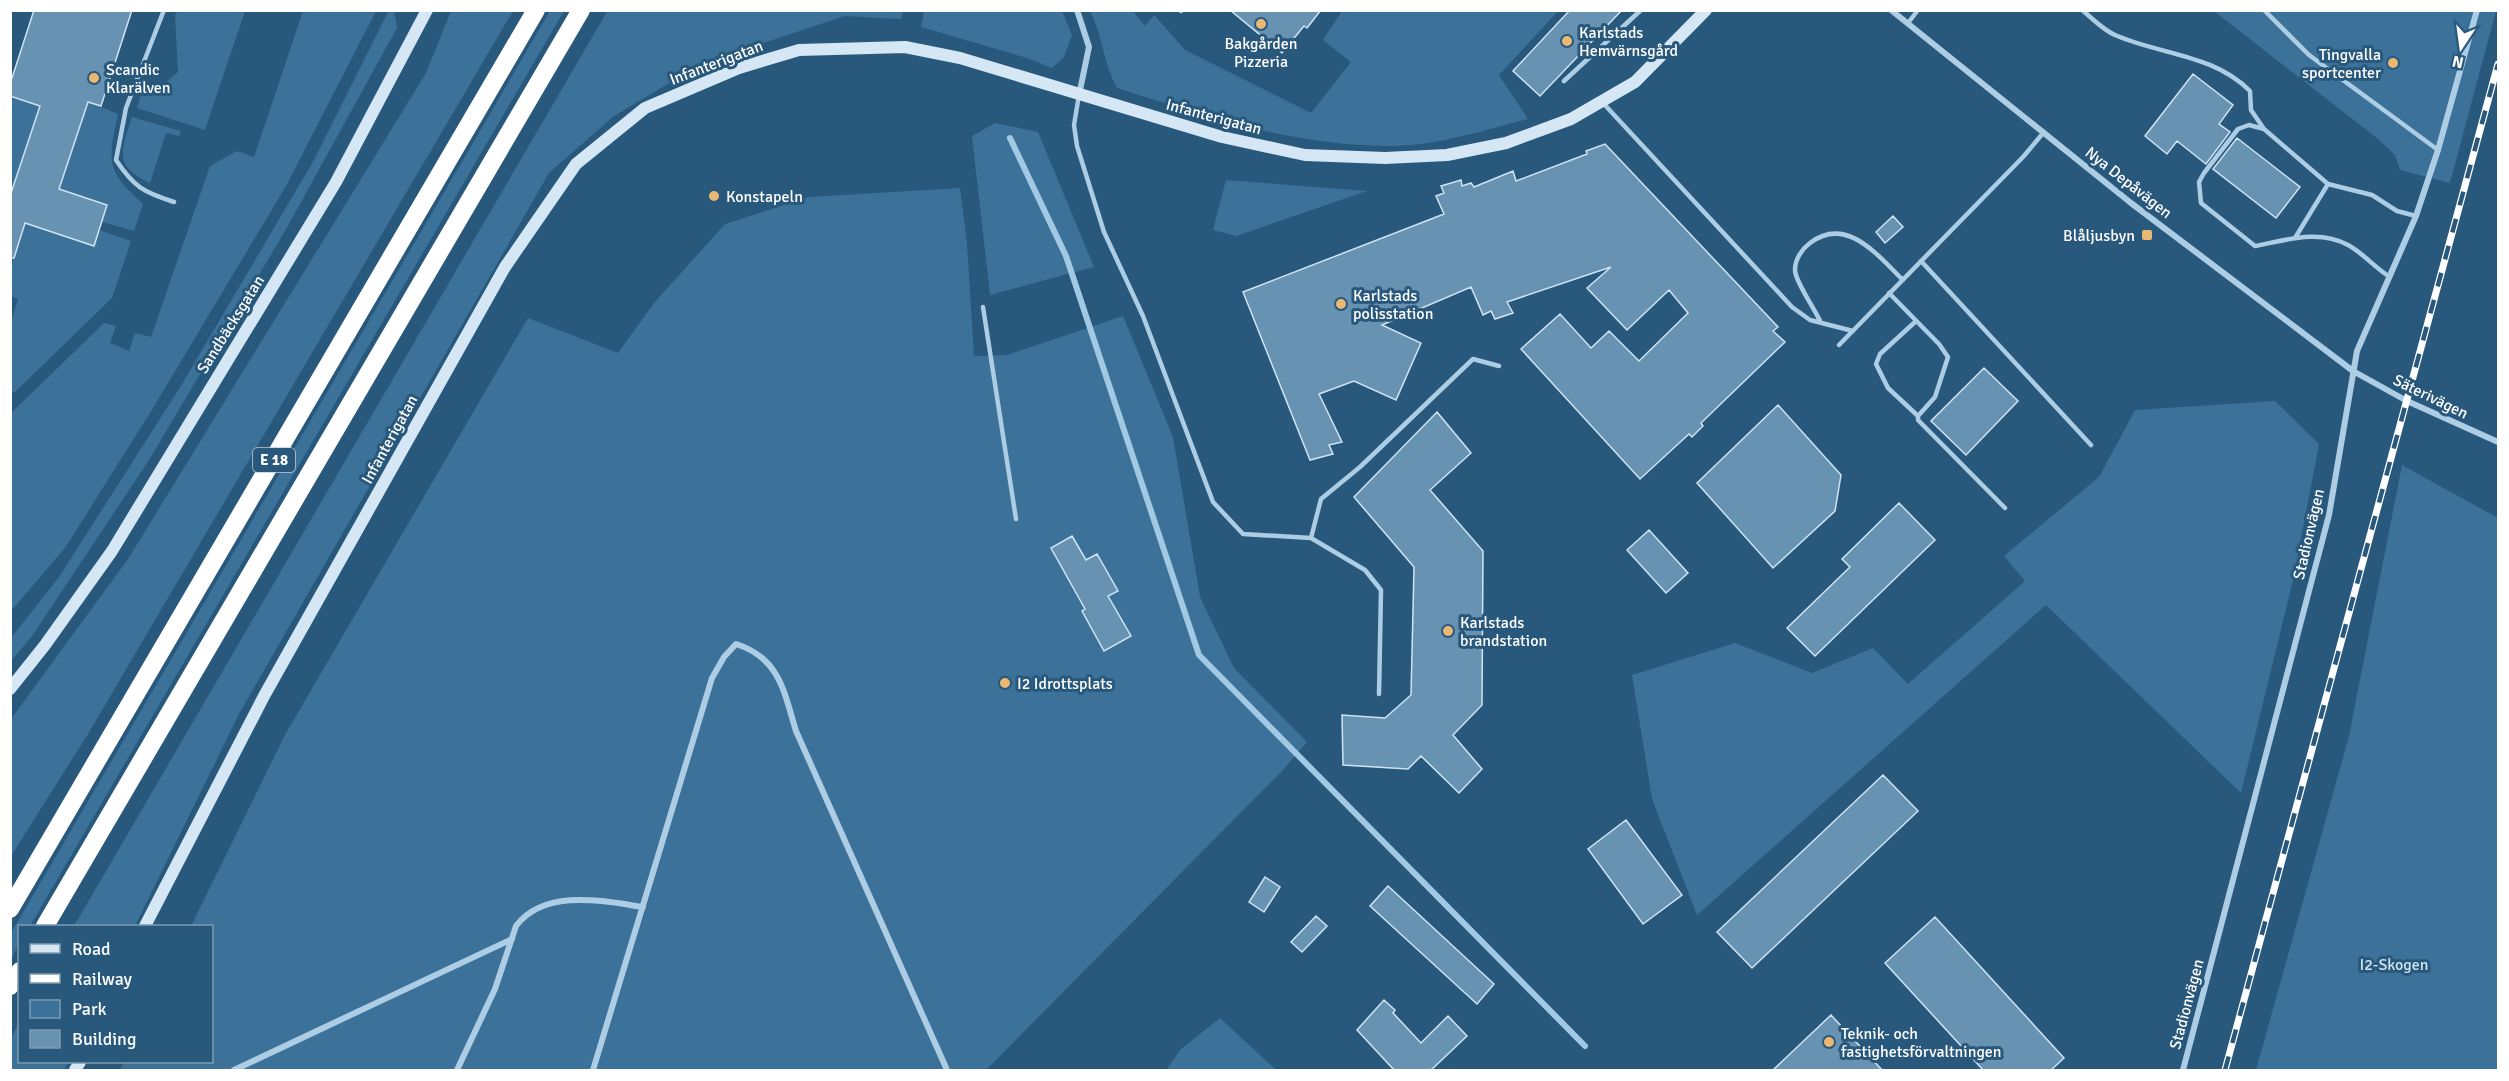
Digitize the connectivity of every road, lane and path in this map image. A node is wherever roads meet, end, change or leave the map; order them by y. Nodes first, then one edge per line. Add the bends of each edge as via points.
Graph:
1 (164, 10) edge
2 (427, 10) edge
3 (536, 10) edge
4 (581, 10) edge
5 (1077, 10) edge
6 (1641, 10) edge
7 (1706, 10) edge
8 (1892, 10) edge
9 (1918, 10) edge
10 (2082, 10) edge
11 (2264, 10) edge
12 (2477, 10) edge
13 (1908, 24) junction
14 (1564, 81) dead end
15 (1079, 95) junction
16 (1601, 101) junction
17 (2264, 129) junction
18 (2044, 132) junction
19 (2438, 150) junction
20 (2328, 183) junction
21 (174, 202) dead end
22 (2416, 216) junction
23 (2295, 238) junction
24 (1921, 261) junction
25 (2390, 277) junction
26 (1903, 280) junction
27 (1890, 293) junction
28 (983, 307) dead end
29 (1915, 322) junction
30 (1821, 323) junction
31 (1853, 331) junction
32 (1839, 345) dead end
33 (1499, 366) dead end
34 (2353, 371) junction
35 (1918, 416) junction
36 (2499, 442) edge
37 (2091, 445) dead end
38 (2005, 508) dead end
39 (1016, 519) dead end
40 (1311, 538) junction
41 (45, 645) junction
42 (10, 682) edge
43 (10, 689) edge
44 (1379, 694) dead end
45 (643, 907) junction
46 (10, 909) edge
47 (46, 925) edge
48 (146, 925) edge
49 (512, 939) junction
50 (234, 1071) edge
51 (457, 1071) edge
52 (592, 1071) edge
53 (946, 1071) edge
54 (2182, 1071) edge

1 - 21 lane via 126,108 116,160 126,176 146,193
2 - 41 street, Sandbäcksgatan via 336,182 112,551
3 - 46 highway, E 18
4 - 47 highway, E 18
5 - 15 street via 1089,47
6 - 14 lane
7 - 16 street, Infanterigatan via 1635,82
8 - 13 street, Nya Depåvägen
9 - 13 lane
10 - 17 lane via 2114,35 2190,57 2236,77 2250,91 2251,110
11 - 19 lane via 2309,55
12 - 19 street, Stadionvägen
13 - 18 street, Nya Depåvägen
15 - 16 street, Infanterigatan via 1222,137 1305,155 1385,158 1447,155 1506,143 1571,118
15 - 40 lane via 1074,125 1077,146 1104,232 1143,316 1213,501 1243,534
15 - 48 street, Infanterigatan via 960,58 905,47 800,50 739,68 645,108 576,164 504,267 264,696
16 - 30 lane via 1792,307
17 - 20 lane
17 - 23 lane via 2249,125 2238,129 2199,182 2201,203 2255,246
18 - 24 lane
18 - 34 street, Nya Depåvägen
19 - 22 street, Stadionvägen
20 - 22 lane via 2373,195 2397,211
20 - 23 lane
22 - 25 street, Stadionvägen
23 - 25 lane via 2326,236 2349,245
24 - 26 lane
24 - 37 lane
25 - 34 street, Stadionvägen via 2356,351
26 - 27 lane
26 - 30 lane via 1854,236 1828,235 1814,240 1797,258 1795,270
27 - 29 lane
27 - 31 lane
28 - 39 lane
29 - 35 lane via 1948,357 1935,397
29 - 35 lane via 1880,354 1876,364 1887,388
30 - 31 lane
31 - 32 lane
33 - 40 lane via 1473,359 1431,396 1360,467 1321,499
34 - 36 street, Säterivägen via 2407,401
34 - 54 street, Stadionvägen via 2329,515
35 - 38 lane via 1921,425
40 - 44 lane via 1365,570 1381,590
41 - 42 street, Sandbäcksgatan
41 - 43 street, Sandbäcksgatan
45 - 49 street via 583,900 552,904 520,920
45 - 52 street
45 - 53 street via 712,678 736,644 751,649 768,661 780,680 796,731
49 - 50 street
49 - 51 street via 492,997

